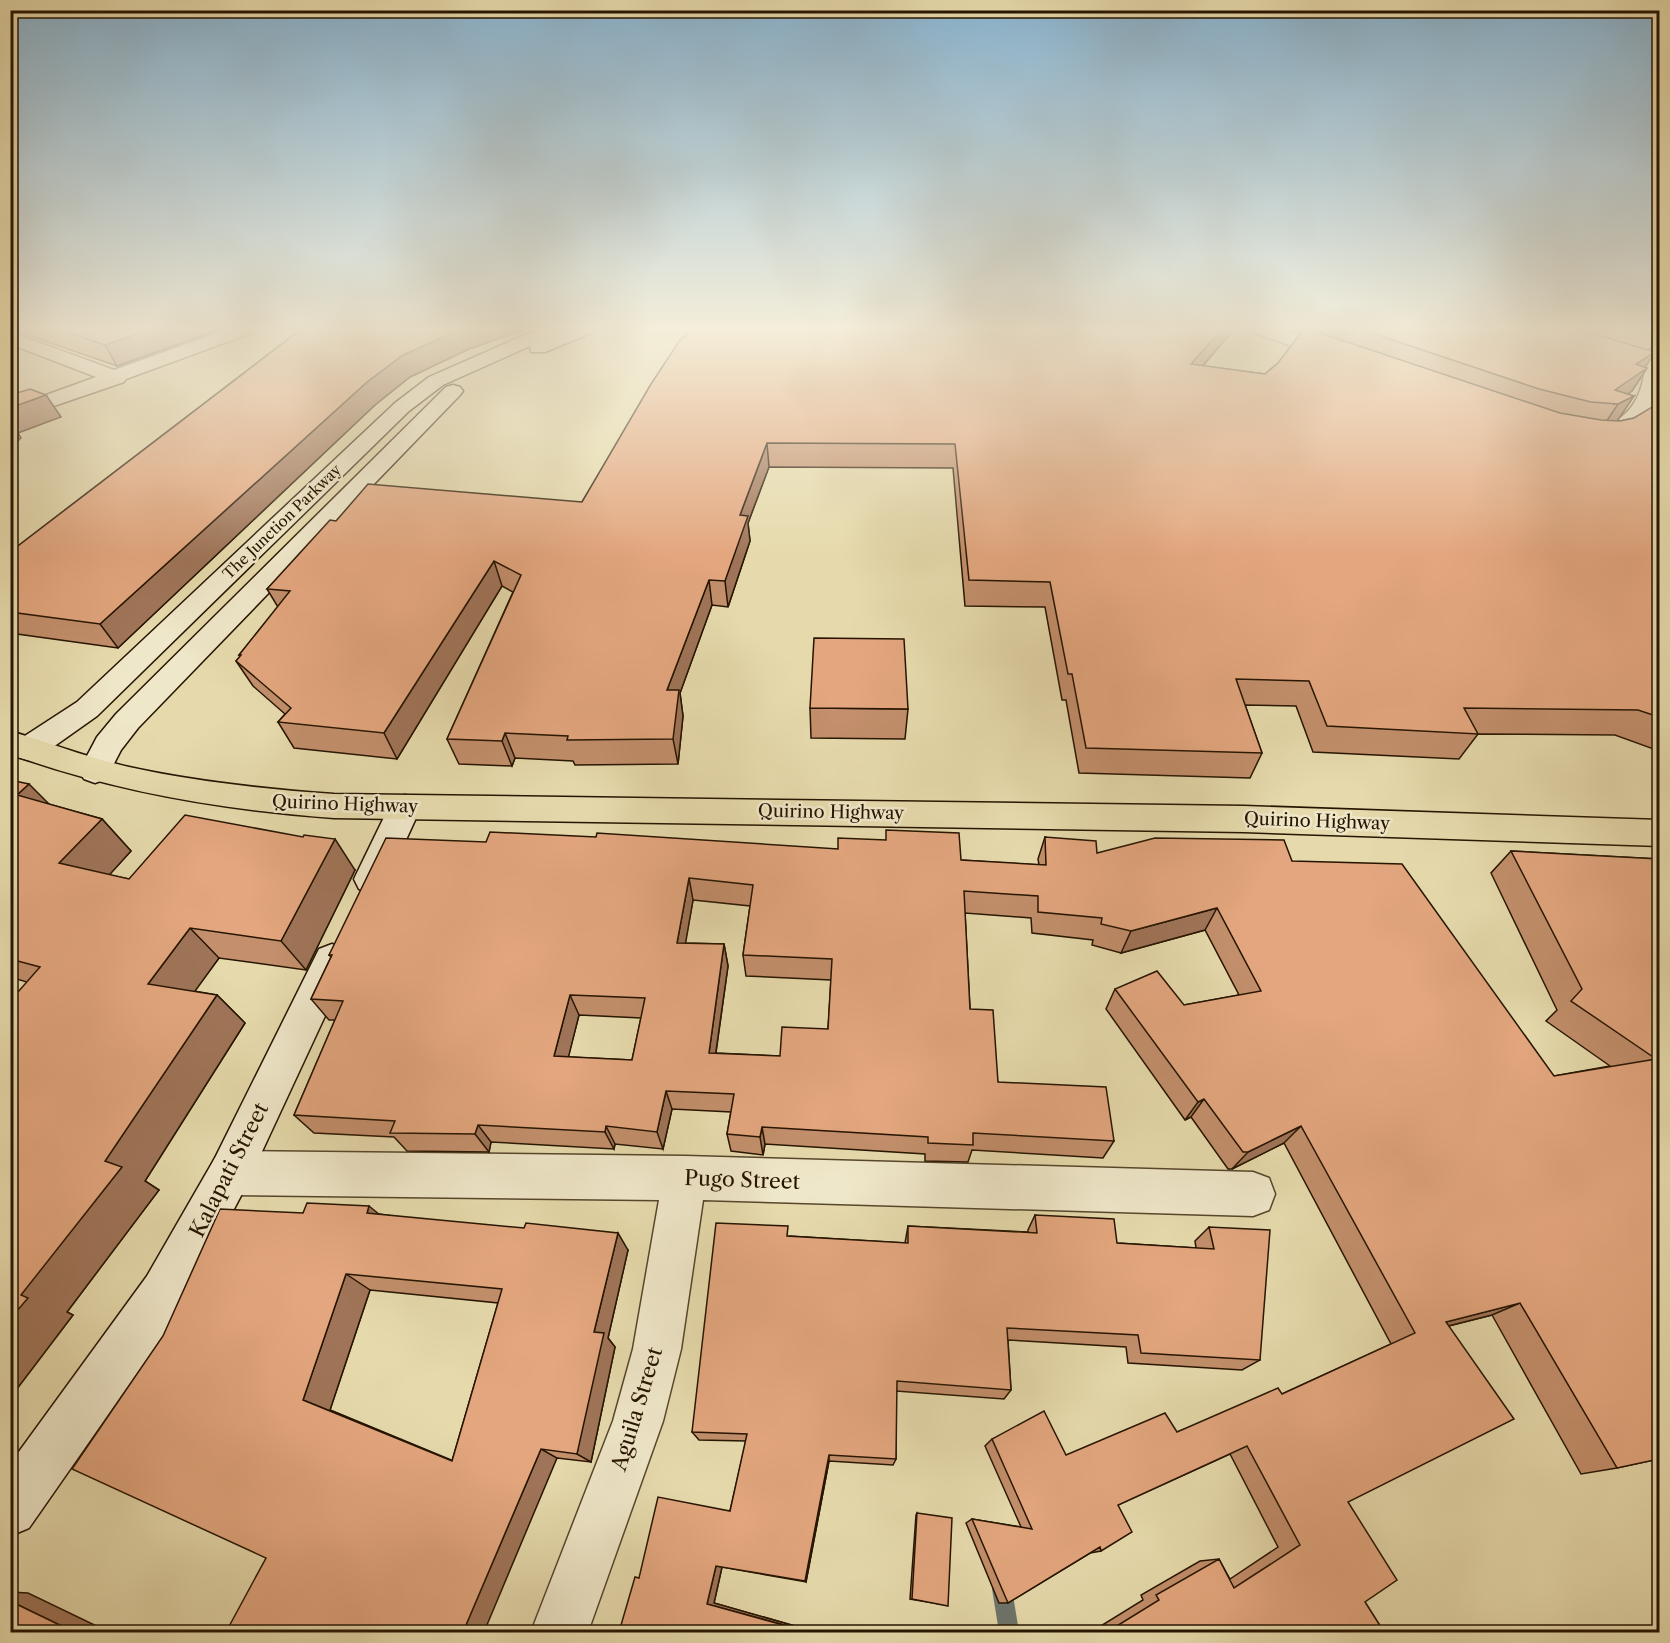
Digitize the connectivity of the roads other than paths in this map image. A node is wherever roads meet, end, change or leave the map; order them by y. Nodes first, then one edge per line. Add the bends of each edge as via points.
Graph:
1 (43, 404) edge
2 (406, 404) edge
3 (438, 404) edge
4 (1646, 404) edge
5 (10, 415) edge
6 (1579, 435) edge
7 (19, 746) edge
8 (95, 771) junction
9 (405, 807) junction
10 (1659, 833) edge
11 (230, 1173) junction
12 (685, 1178) junction
13 (1253, 1194) dead end
14 (10, 1509) edge
15 (558, 1632) edge

1 - 5 street
2 - 7 street, The Junction Parkway via 87,709
3 - 8 street, The Junction Parkway via 127,721 108,745
4 - 6 street via 1625,426 1605,437
7 - 8 main road, Quirino Highway
8 - 9 main road, Quirino Highway via 162,788 268,802
9 - 10 main road, Quirino Highway via 1244,819
9 - 11 street, Kalapati Street
11 - 12 street, Pugo Street
11 - 14 street, Kalapati Street via 164,1293
12 - 13 street, Pugo Street
12 - 15 street, Aguila Street via 657,1349 638,1421

